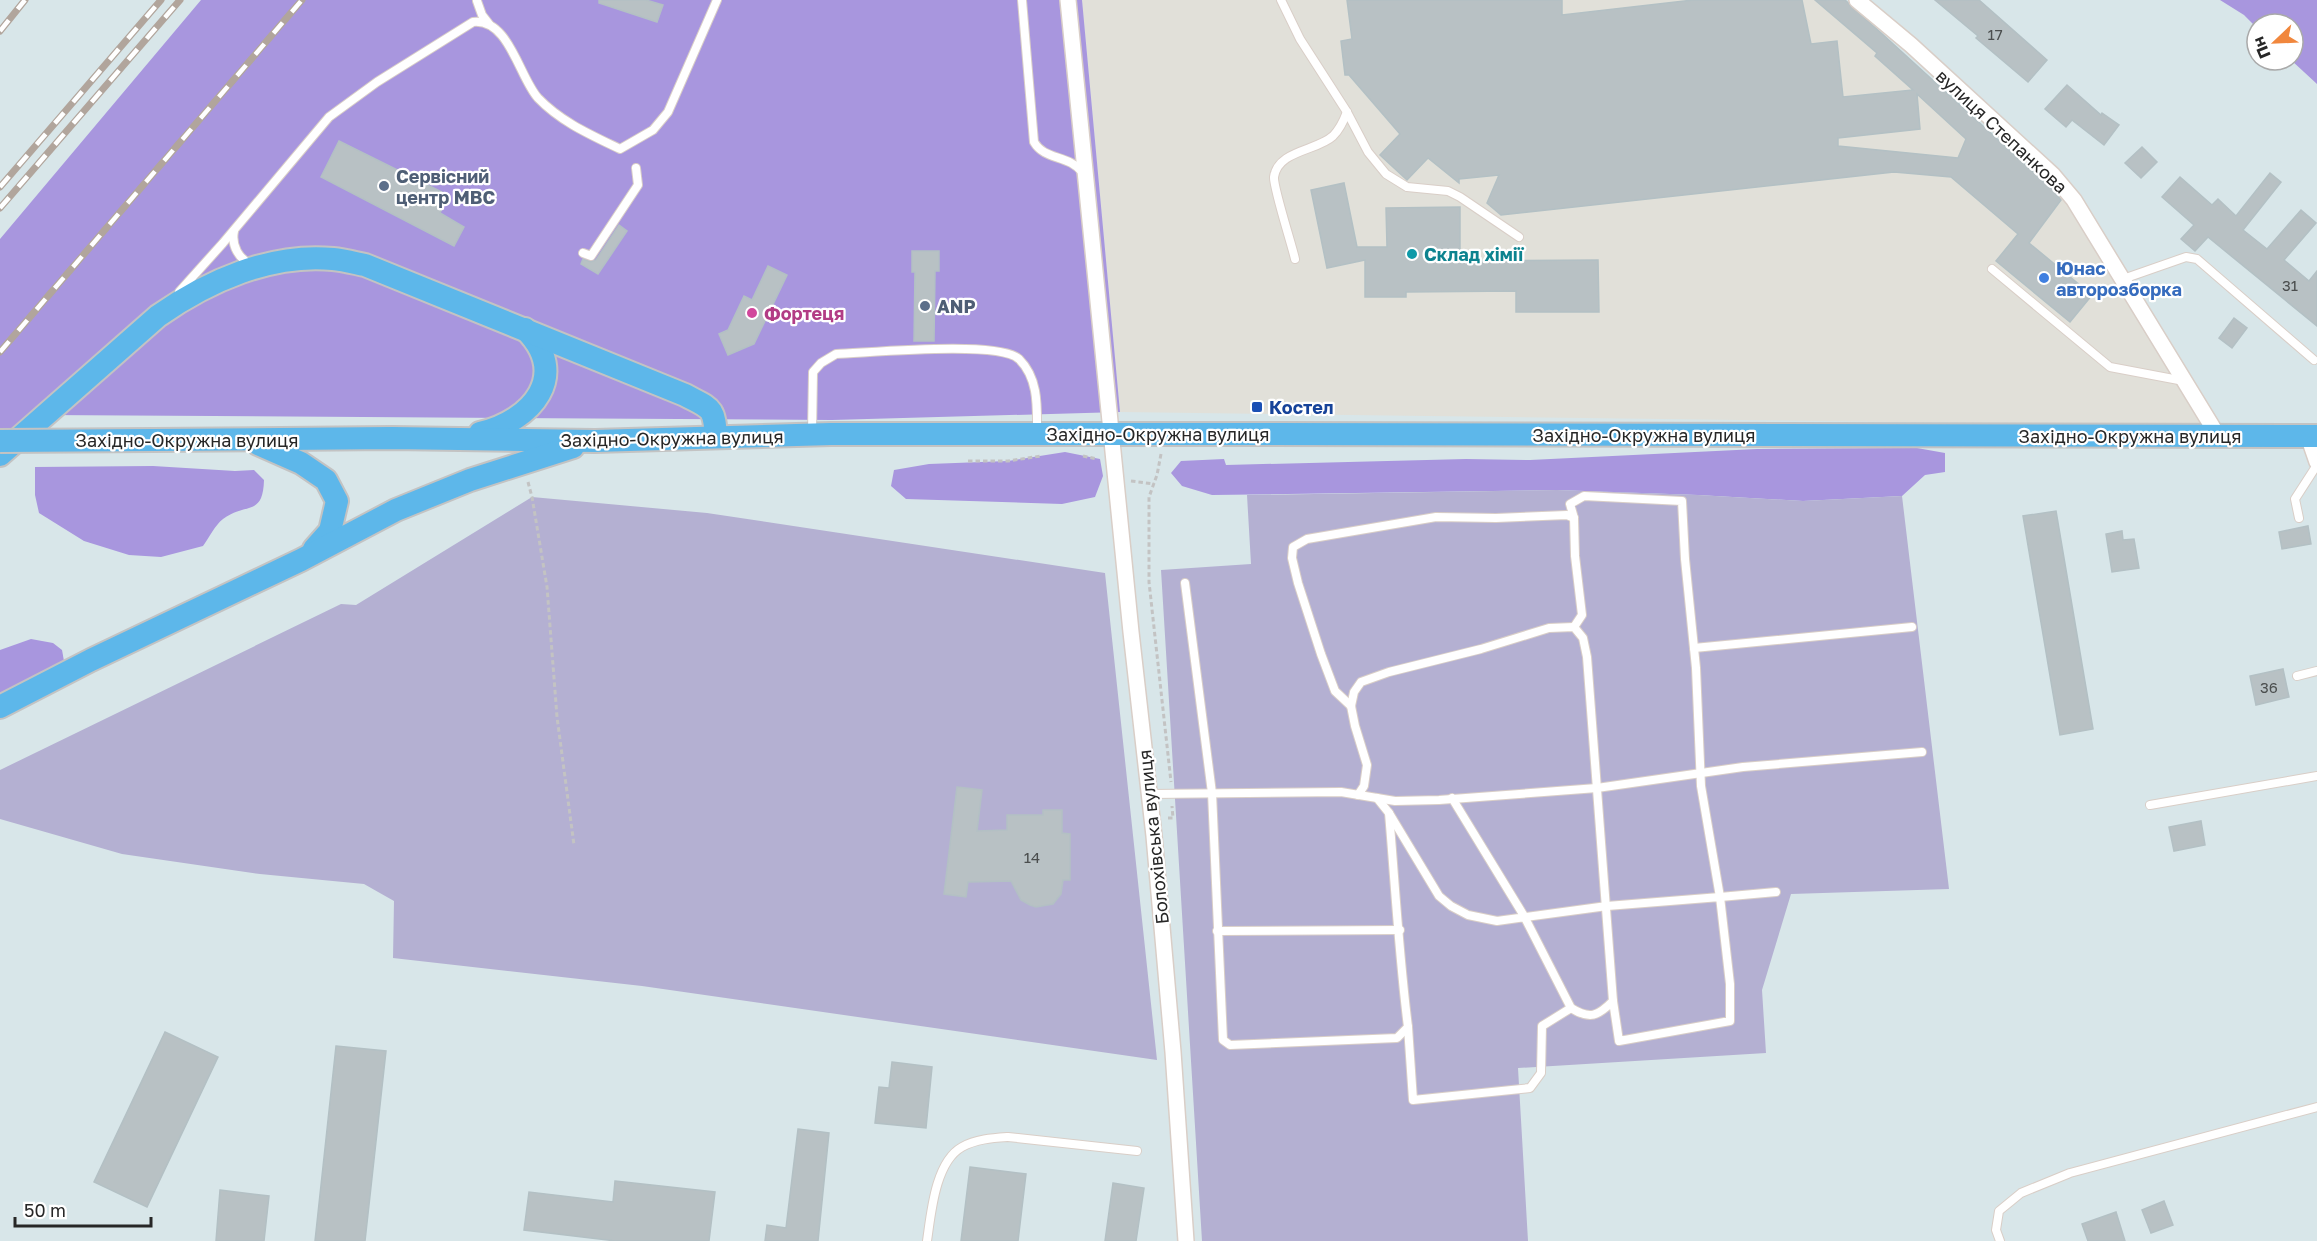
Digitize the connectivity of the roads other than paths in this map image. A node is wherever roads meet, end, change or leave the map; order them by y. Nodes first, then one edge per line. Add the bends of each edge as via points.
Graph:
1 (717, 0) edge
2 (1022, 0) edge
3 (1068, 0) edge
4 (1281, 0) edge
5 (1857, 0) edge
6 (477, 1) edge
7 (473, 22) junction
8 (490, 25) junction
9 (1347, 112) junction
10 (1084, 143) junction
11 (1067, 160) junction
12 (636, 168) dead end
13 (1087, 182) junction
14 (234, 231) junction
15 (1519, 237) dead end
16 (583, 253) dead end
17 (1295, 259) dead end
18 (262, 266) junction
19 (1992, 268) dead end
20 (2123, 279) junction
21 (158, 316) junction
22 (525, 329) junction
23 (2314, 360) dead end
24 (2185, 381) junction
25 (1112, 434) junction
26 (812, 435) junction
27 (2218, 436) junction
28 (2313, 436) edge
29 (716, 437) junction
30 (447, 439) junction
31 (0, 441) edge
32 (251, 441) junction
33 (595, 441) junction
34 (1039, 445) junction
35 (0, 455) edge
36 (2317, 464) edge
37 (1574, 518) junction
38 (2299, 518) dead end
39 (280, 570) junction
40 (1185, 583) dead end
41 (1574, 627) junction
42 (1912, 627) dead end
43 (1694, 648) junction
44 (2317, 671) edge
45 (2297, 676) dead end
46 (1351, 706) junction
47 (0, 707) edge
48 (1922, 752) dead end
49 (1701, 773) junction
50 (2317, 776) edge
51 (1597, 788) junction
52 (1212, 793) junction
53 (1150, 794) junction
54 (1358, 795) junction
55 (1377, 798) junction
56 (1452, 798) junction
57 (2150, 805) dead end
58 (1389, 813) junction
59 (1776, 892) dead end
60 (1720, 897) junction
61 (1607, 906) junction
62 (1524, 916) junction
63 (1400, 930) junction
64 (1217, 931) junction
65 (1613, 1001) junction
66 (1571, 1008) junction
67 (1408, 1027) junction
68 (2317, 1107) edge
69 (1137, 1152) dead end
70 (927, 1241) edge
71 (1186, 1241) edge
72 (2000, 1241) edge

1 - 8 lane via 668,112 653,130 621,149 561,119 537,97 503,37
2 - 11 lane via 1034,142 1045,154
3 - 10 street, Болохівська вулиця
4 - 9 lane via 1300,39
5 - 20 street, вулиця Степанкова via 2053,175 2074,200
6 - 7 lane
6 - 8 lane
7 - 8 lane
7 - 14 lane via 329,117
9 - 15 lane via 1368,152 1386,174 1407,187 1448,191
9 - 17 lane via 1335,135 1293,155 1279,165 1274,178
10 - 11 lane
10 - 13 street, Болохівська вулиця
11 - 13 lane via 1075,163
12 - 16 lane via 638,185 591,256
13 - 25 street, Болохівська вулиця
14 - 18 lane via 233,244 241,258
14 - 21 lane
18 - 21 main road via 207,285
18 - 22 main road via 307,258 365,265
19 - 24 lane via 2110,367
20 - 23 lane via 2186,257 2197,259
20 - 24 street, вулиця Степанкова
21 - 35 main road
22 - 29 main road via 710,409 715,415
22 - 30 main road via 535,339 545,369 537,400 510,423
24 - 27 street, вулиця Степанкова
25 - 27 main road, Західно-Окружна вулиця
25 - 34 main road, Західно-Окружна вулиця
25 - 53 street, Болохівська вулиця
26 - 29 main road, Західно-Окружна вулиця
26 - 34 main road, Західно-Окружна вулиця
26 - 34 lane via 813,372 836,354 986,349 1017,357 1028,369 1037,403
27 - 28 main road, Західно-Окружна вулиця
28 - 36 street
29 - 33 main road, Західно-Окружна вулиця
30 - 32 main road, Західно-Окружна вулиця
30 - 33 main road, Західно-Окружна вулиця
31 - 32 main road, Західно-Окружна вулиця, bridge
32 - 39 main road via 301,463 326,480 337,501 330,531 317,547
33 - 39 main road via 470,480 396,510
36 - 38 lane via 2295,499
37 - 41 lane via 1582,615
37 - 43 lane via 1570,504 1584,496 1682,501
37 - 46 lane via 1436,517 1307,539 1293,547 1298,583 1321,654 1335,691
39 - 47 main road
40 - 52 lane
41 - 46 lane via 1549,628 1389,672 1361,682
41 - 51 lane via 1583,639 1587,657
42 - 43 lane
43 - 49 lane
44 - 45 lane
46 - 54 lane via 1366,765 1364,786
48 - 49 lane
49 - 51 lane
49 - 60 lane
50 - 57 lane
51 - 56 lane
51 - 61 lane
52 - 53 lane
52 - 54 lane
52 - 64 lane
53 - 71 street, Болохівська вулиця
54 - 55 lane
55 - 56 lane
55 - 58 lane
56 - 62 lane
58 - 62 lane via 1439,896 1451,906 1468,915 1497,921
58 - 63 lane
59 - 60 lane
60 - 61 lane
60 - 65 lane via 1730,1021 1619,1041
61 - 62 lane
61 - 65 lane
62 - 66 lane
63 - 64 lane
63 - 67 lane
64 - 67 lane via 1223,1040 1230,1045 1397,1038
65 - 66 lane via 1593,1016 1583,1016
66 - 67 lane via 1542,1026 1541,1073 1530,1088 1518,1090 1413,1100
68 - 72 lane via 2070,1173 2021,1193 1999,1211 1996,1230
69 - 70 lane via 1008,1137 961,1147 940,1177

